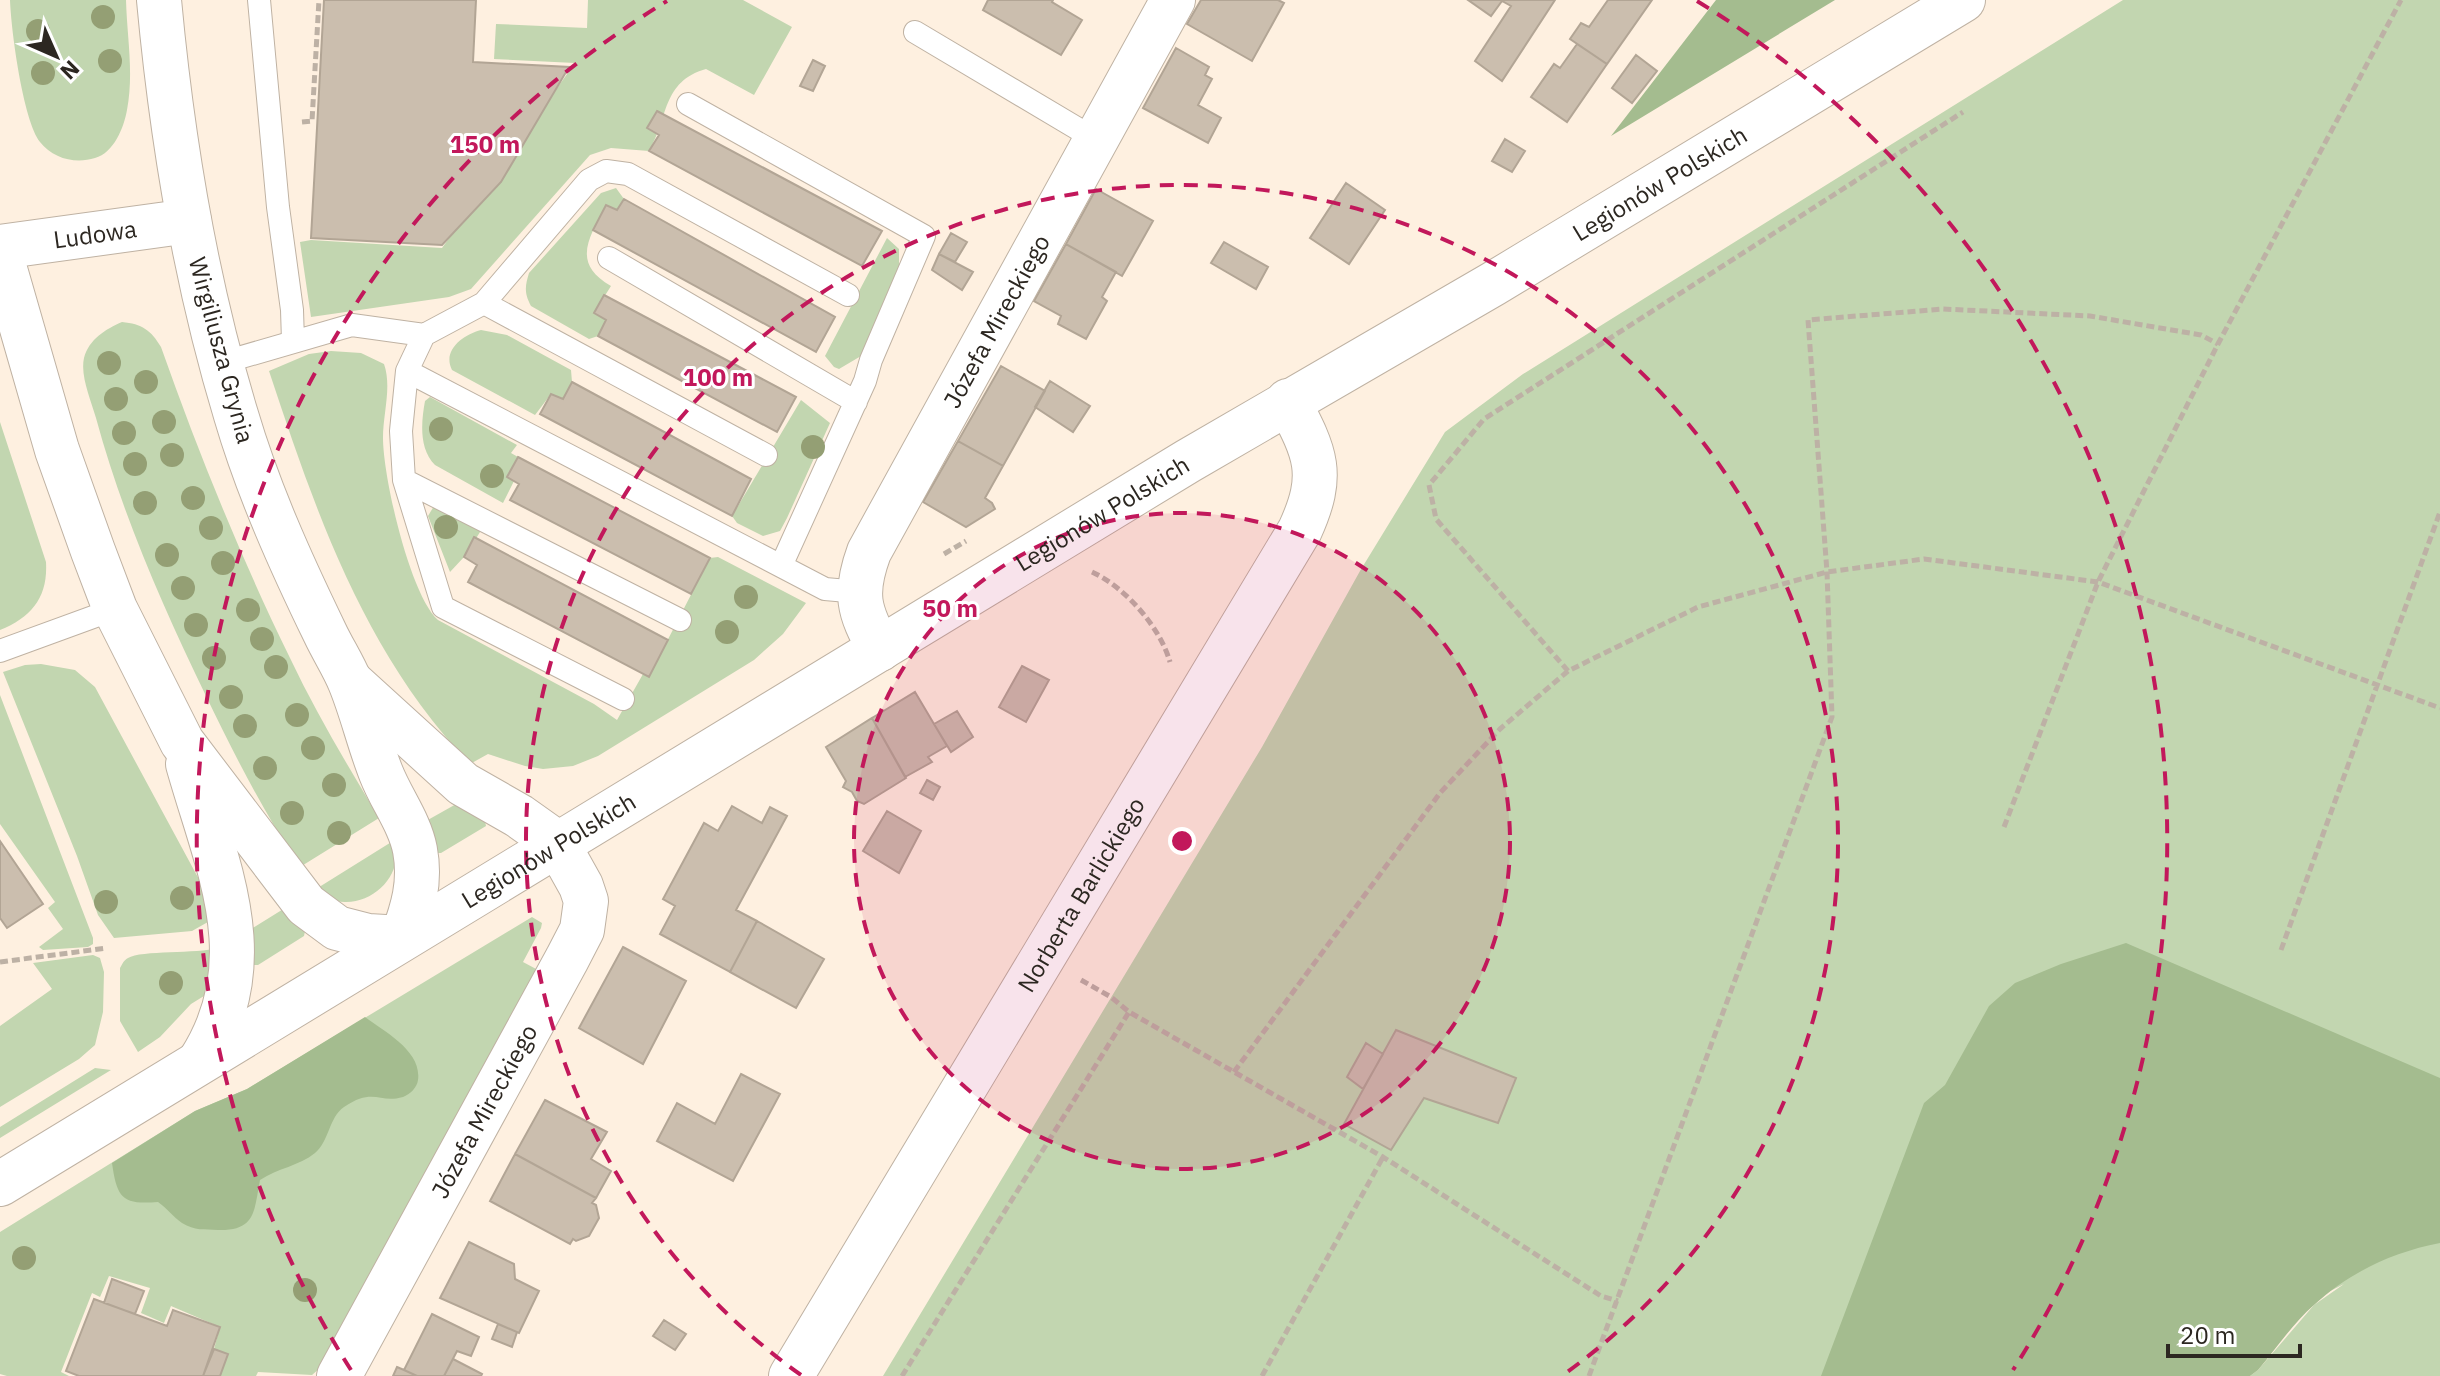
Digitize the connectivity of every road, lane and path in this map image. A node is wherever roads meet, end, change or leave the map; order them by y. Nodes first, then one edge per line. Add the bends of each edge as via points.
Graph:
1 (159, 0) edge
2 (259, 0) edge
3 (319, 0) edge
4 (1173, 0) edge
5 (1963, 0) edge
6 (2401, 0) edge
7 (915, 32) dead end
8 (688, 104) dead end
9 (1963, 112) dead end
10 (292, 123) dead end
11 (1095, 139) junction
12 (189, 221) junction
13 (0, 250) edge
14 (609, 258) dead end
15 (848, 295) dead end
16 (484, 303) junction
17 (424, 335) junction
18 (293, 341) junction
19 (2218, 344) junction
20 (221, 363) junction
21 (407, 371) junction
22 (1288, 401) junction
23 (856, 402) junction
24 (766, 455) dead end
25 (404, 480) junction
26 (2440, 512) edge
27 (781, 566) junction
28 (1087, 570) dead end
29 (1827, 572) junction
30 (2098, 582) junction
31 (859, 592) junction
32 (115, 609) junction
33 (680, 620) dead end
34 (880, 649) junction
35 (0, 651) edge
36 (1568, 671) junction
37 (350, 682) junction
38 (2377, 684) junction
39 (623, 699) dead end
40 (2440, 708) edge
41 (1185, 722) junction
42 (182, 742) junction
43 (2004, 827) dead end
44 (557, 843) junction
45 (402, 938) junction
46 (107, 948) dead end
47 (2281, 950) dead end
48 (1042, 957) junction
49 (0, 962) edge
50 (1129, 1012) junction
51 (200, 1061) junction
52 (1234, 1072) junction
53 (1383, 1157) junction
54 (0, 1184) edge
55 (1618, 1301) junction
56 (339, 1376) edge
57 (791, 1376) edge
58 (902, 1376) edge
59 (1262, 1376) edge
60 (1589, 1376) edge

1 - 12 street, Wirgiliusza Grynia
2 - 18 lane
3 - 10 path via 312,121
4 - 11 street, Józefa Mireckiego
5 - 22 street, Legionów Polskich via 1493,284
6 - 19 path
7 - 11 lane
8 - 23 lane via 924,236
9 - 36 path via 1484,419 1429,485 1436,519
11 - 31 street, Józefa Mireckiego via 869,552
12 - 13 street, Ludowa
12 - 20 street, Wirgiliusza Grynia
13 - 32 street via 57,450
14 - 23 lane
15 - 16 lane via 628,174 606,171 589,180
16 - 17 lane
16 - 24 lane
17 - 18 lane via 352,325
17 - 21 lane
18 - 20 lane
19 - 29 path via 2201,335 2090,316 1943,309 1808,320
19 - 30 path
20 - 37 street, Wirgiliusza Grynia via 280,535
21 - 25 lane via 401,431
21 - 27 lane
22 - 34 street, Legionów Polskich
22 - 41 street, Norberta Barlickiego via 1313,454 1312,500 1294,540
23 - 27 lane
25 - 33 lane
25 - 39 lane via 443,607
26 - 38 path
27 - 31 lane via 825,589
28 - 41 path via 1119,590 1158,635
29 - 30 path via 1924,559
29 - 36 path via 1698,607
29 - 55 path via 1832,717
30 - 38 path
30 - 43 path
31 - 34 street, Józefa Mireckiego via 862,616
32 - 35 lane
32 - 42 street
34 - 44 street, Legionów Polskich
36 - 52 path via 1500,729 1440,793
37 - 44 street, Wirgiliusza Grynia via 463,784
37 - 45 street, Wirgiliusza Grynia via 380,771 415,849 414,906
38 - 40 path
38 - 47 path
41 - 48 street, Norberta Barlickiego
42 - 45 street via 306,905 337,928
42 - 51 street via 224,892 234,948 224,1011
44 - 45 street, Legionów Polskich
44 - 56 street, Józefa Mireckiego via 586,901 582,930
45 - 51 street, Legionów Polskich
46 - 49 path
48 - 50 path
48 - 57 street, Norberta Barlickiego
50 - 52 path
50 - 58 path
51 - 54 street, Legionów Polskich
52 - 53 path
53 - 55 path via 1601,1296
53 - 59 path
55 - 60 path

